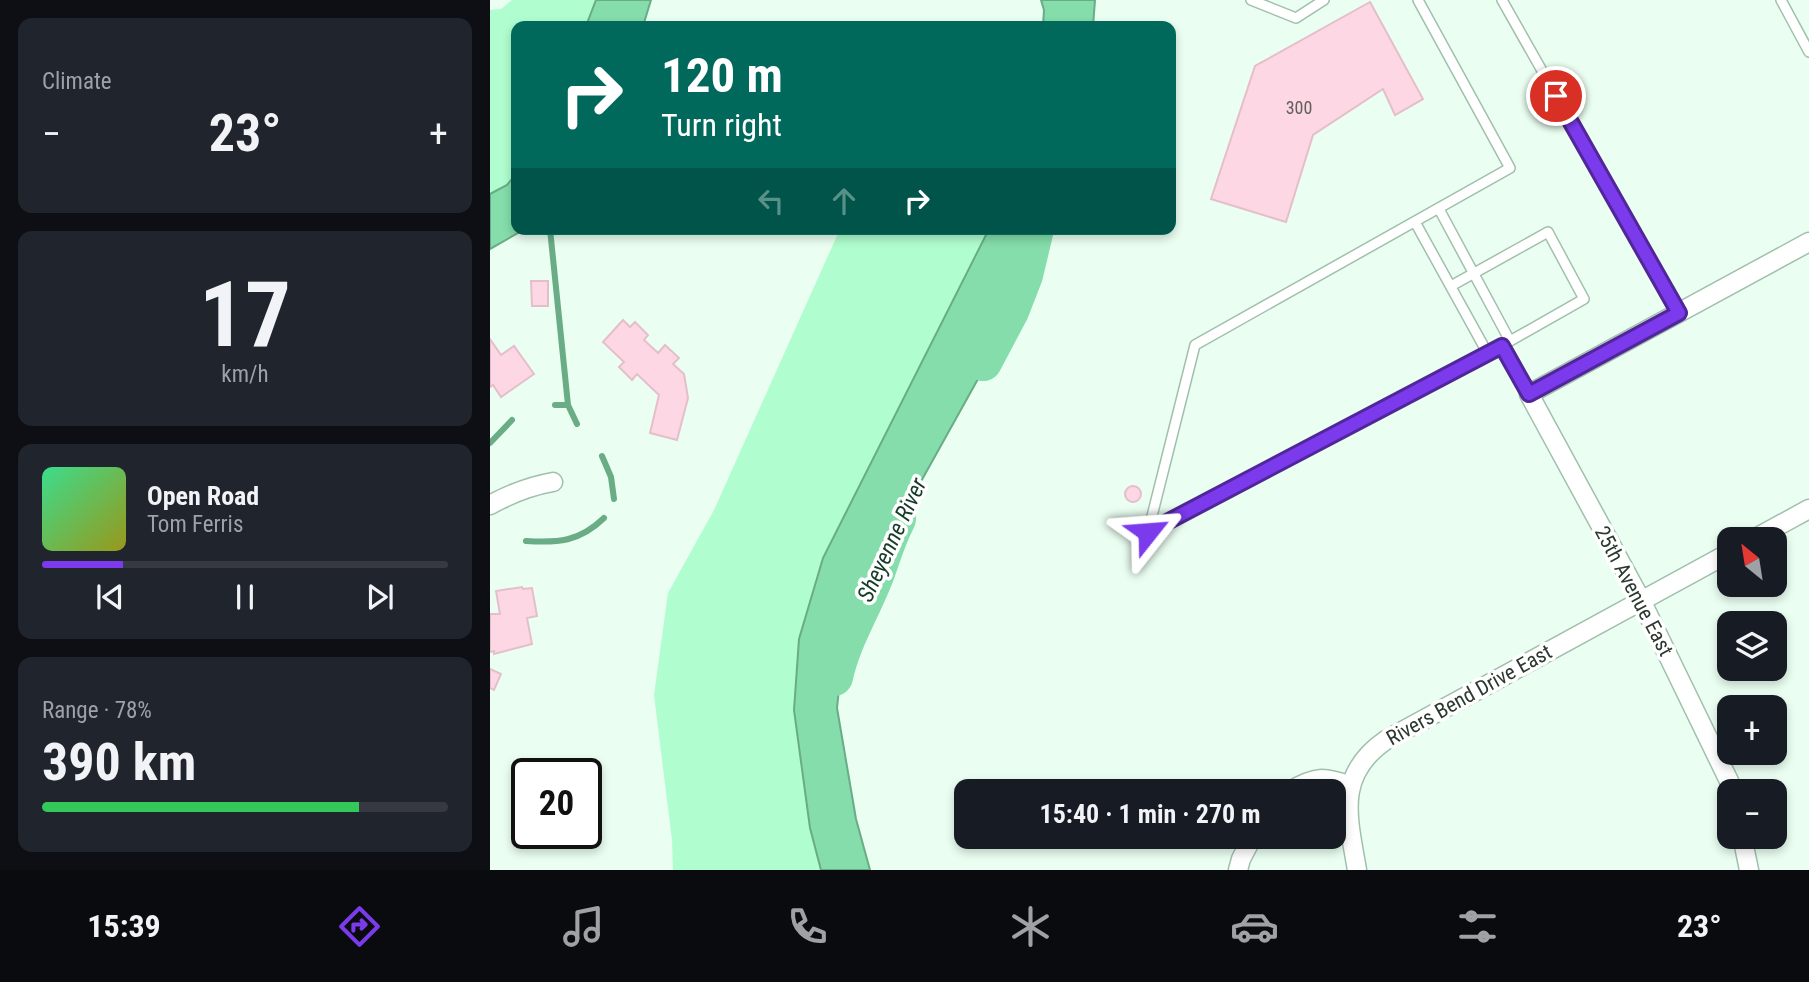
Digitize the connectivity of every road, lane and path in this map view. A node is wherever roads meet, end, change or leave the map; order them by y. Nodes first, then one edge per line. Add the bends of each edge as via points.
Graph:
1 (1251, 0) edge
2 (1324, 0) edge
3 (1418, 0) edge
4 (1502, 0) edge
5 (1781, 0) edge
6 (1809, 52) edge
7 (1439, 209) junction
8 (1415, 222) junction
9 (1809, 242) edge
10 (1474, 273) junction
11 (1451, 286) junction
12 (1679, 313) junction
13 (1506, 344) junction
14 (1488, 354) junction
15 (1529, 394) junction
16 (553, 482) dead end
17 (490, 506) edge
18 (1809, 509) edge
19 (1776, 527) edge
20 (1717, 559) edge
21 (1641, 600) junction
22 (1728, 779) edge
23 (1346, 784) edge
24 (1351, 786) junction
25 (1246, 849) edge
26 (1745, 849) edge
27 (1238, 870) edge
28 (1357, 870) edge
29 (1749, 870) edge

1 - 2 lane via 1296,18
3 - 7 lane via 1510,168
4 - 12 lane
5 - 6 lane
7 - 8 lane
7 - 10 lane
8 - 11 lane
8 - 14 lane via 1195,345 1148,532
9 - 12 street
10 - 11 lane
10 - 13 lane
10 - 13 lane via 1548,232 1584,299
11 - 14 lane
12 - 15 street
13 - 14 lane
13 - 15 lane
15 - 21 street, 25th Avenue East
16 - 17 street
18 - 19 street
20 - 21 street, Rivers Bend Drive East
21 - 22 street, 25th Avenue East
21 - 24 street, Rivers Bend Drive East via 1386,740 1369,751
23 - 24 street
24 - 28 street, Rivers Bend Drive East via 1348,819
25 - 27 street
26 - 29 street

